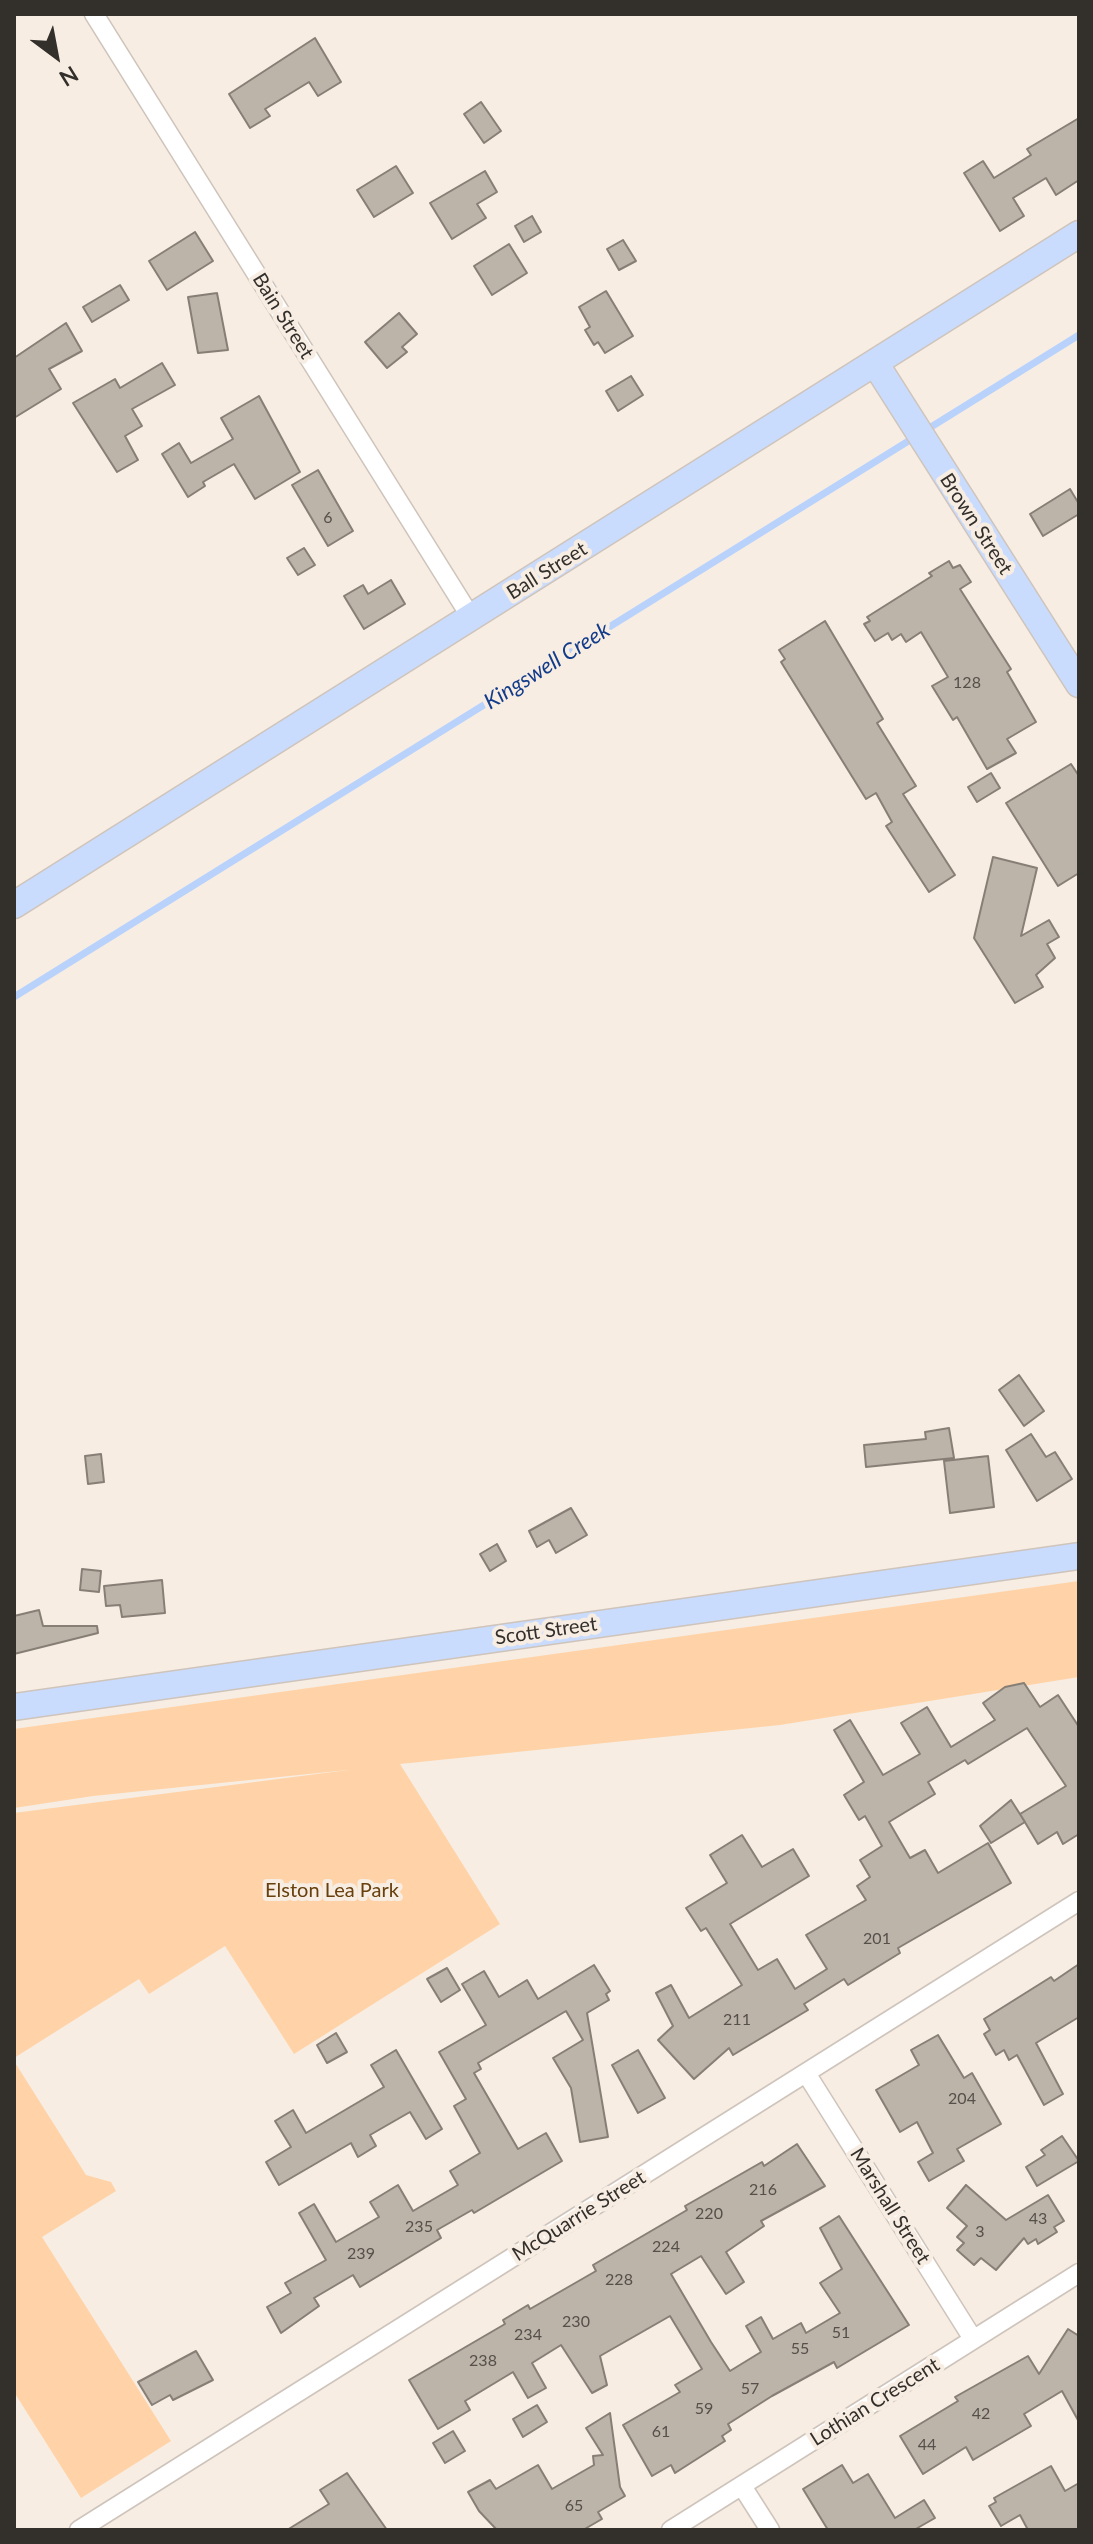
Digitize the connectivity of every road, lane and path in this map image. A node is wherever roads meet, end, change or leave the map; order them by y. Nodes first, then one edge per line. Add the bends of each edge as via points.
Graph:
1 (94, 14) edge
2 (1079, 234) edge
3 (875, 363) junction
4 (472, 619) junction
5 (1078, 682) edge
6 (14, 905) edge
7 (1079, 1556) edge
8 (14, 1707) edge
9 (1079, 1901) edge
10 (806, 2073) junction
11 (1079, 2273) edge
12 (973, 2339) junction
13 (742, 2486) junction
14 (79, 2530) edge
15 (671, 2530) edge
16 (770, 2530) edge

1 - 4 street, Bain Street
2 - 3 street, Ball Street
3 - 4 street, Ball Street
3 - 5 street, Brown Street
4 - 6 street, Ball Street
7 - 8 street, Scott Street
9 - 10 street, McQuarrie Street
10 - 12 street, Marshall Street
10 - 14 street, McQuarrie Street
11 - 12 street, Lothian Crescent
12 - 13 street, Lothian Crescent
13 - 15 street, Lothian Crescent
13 - 16 street

